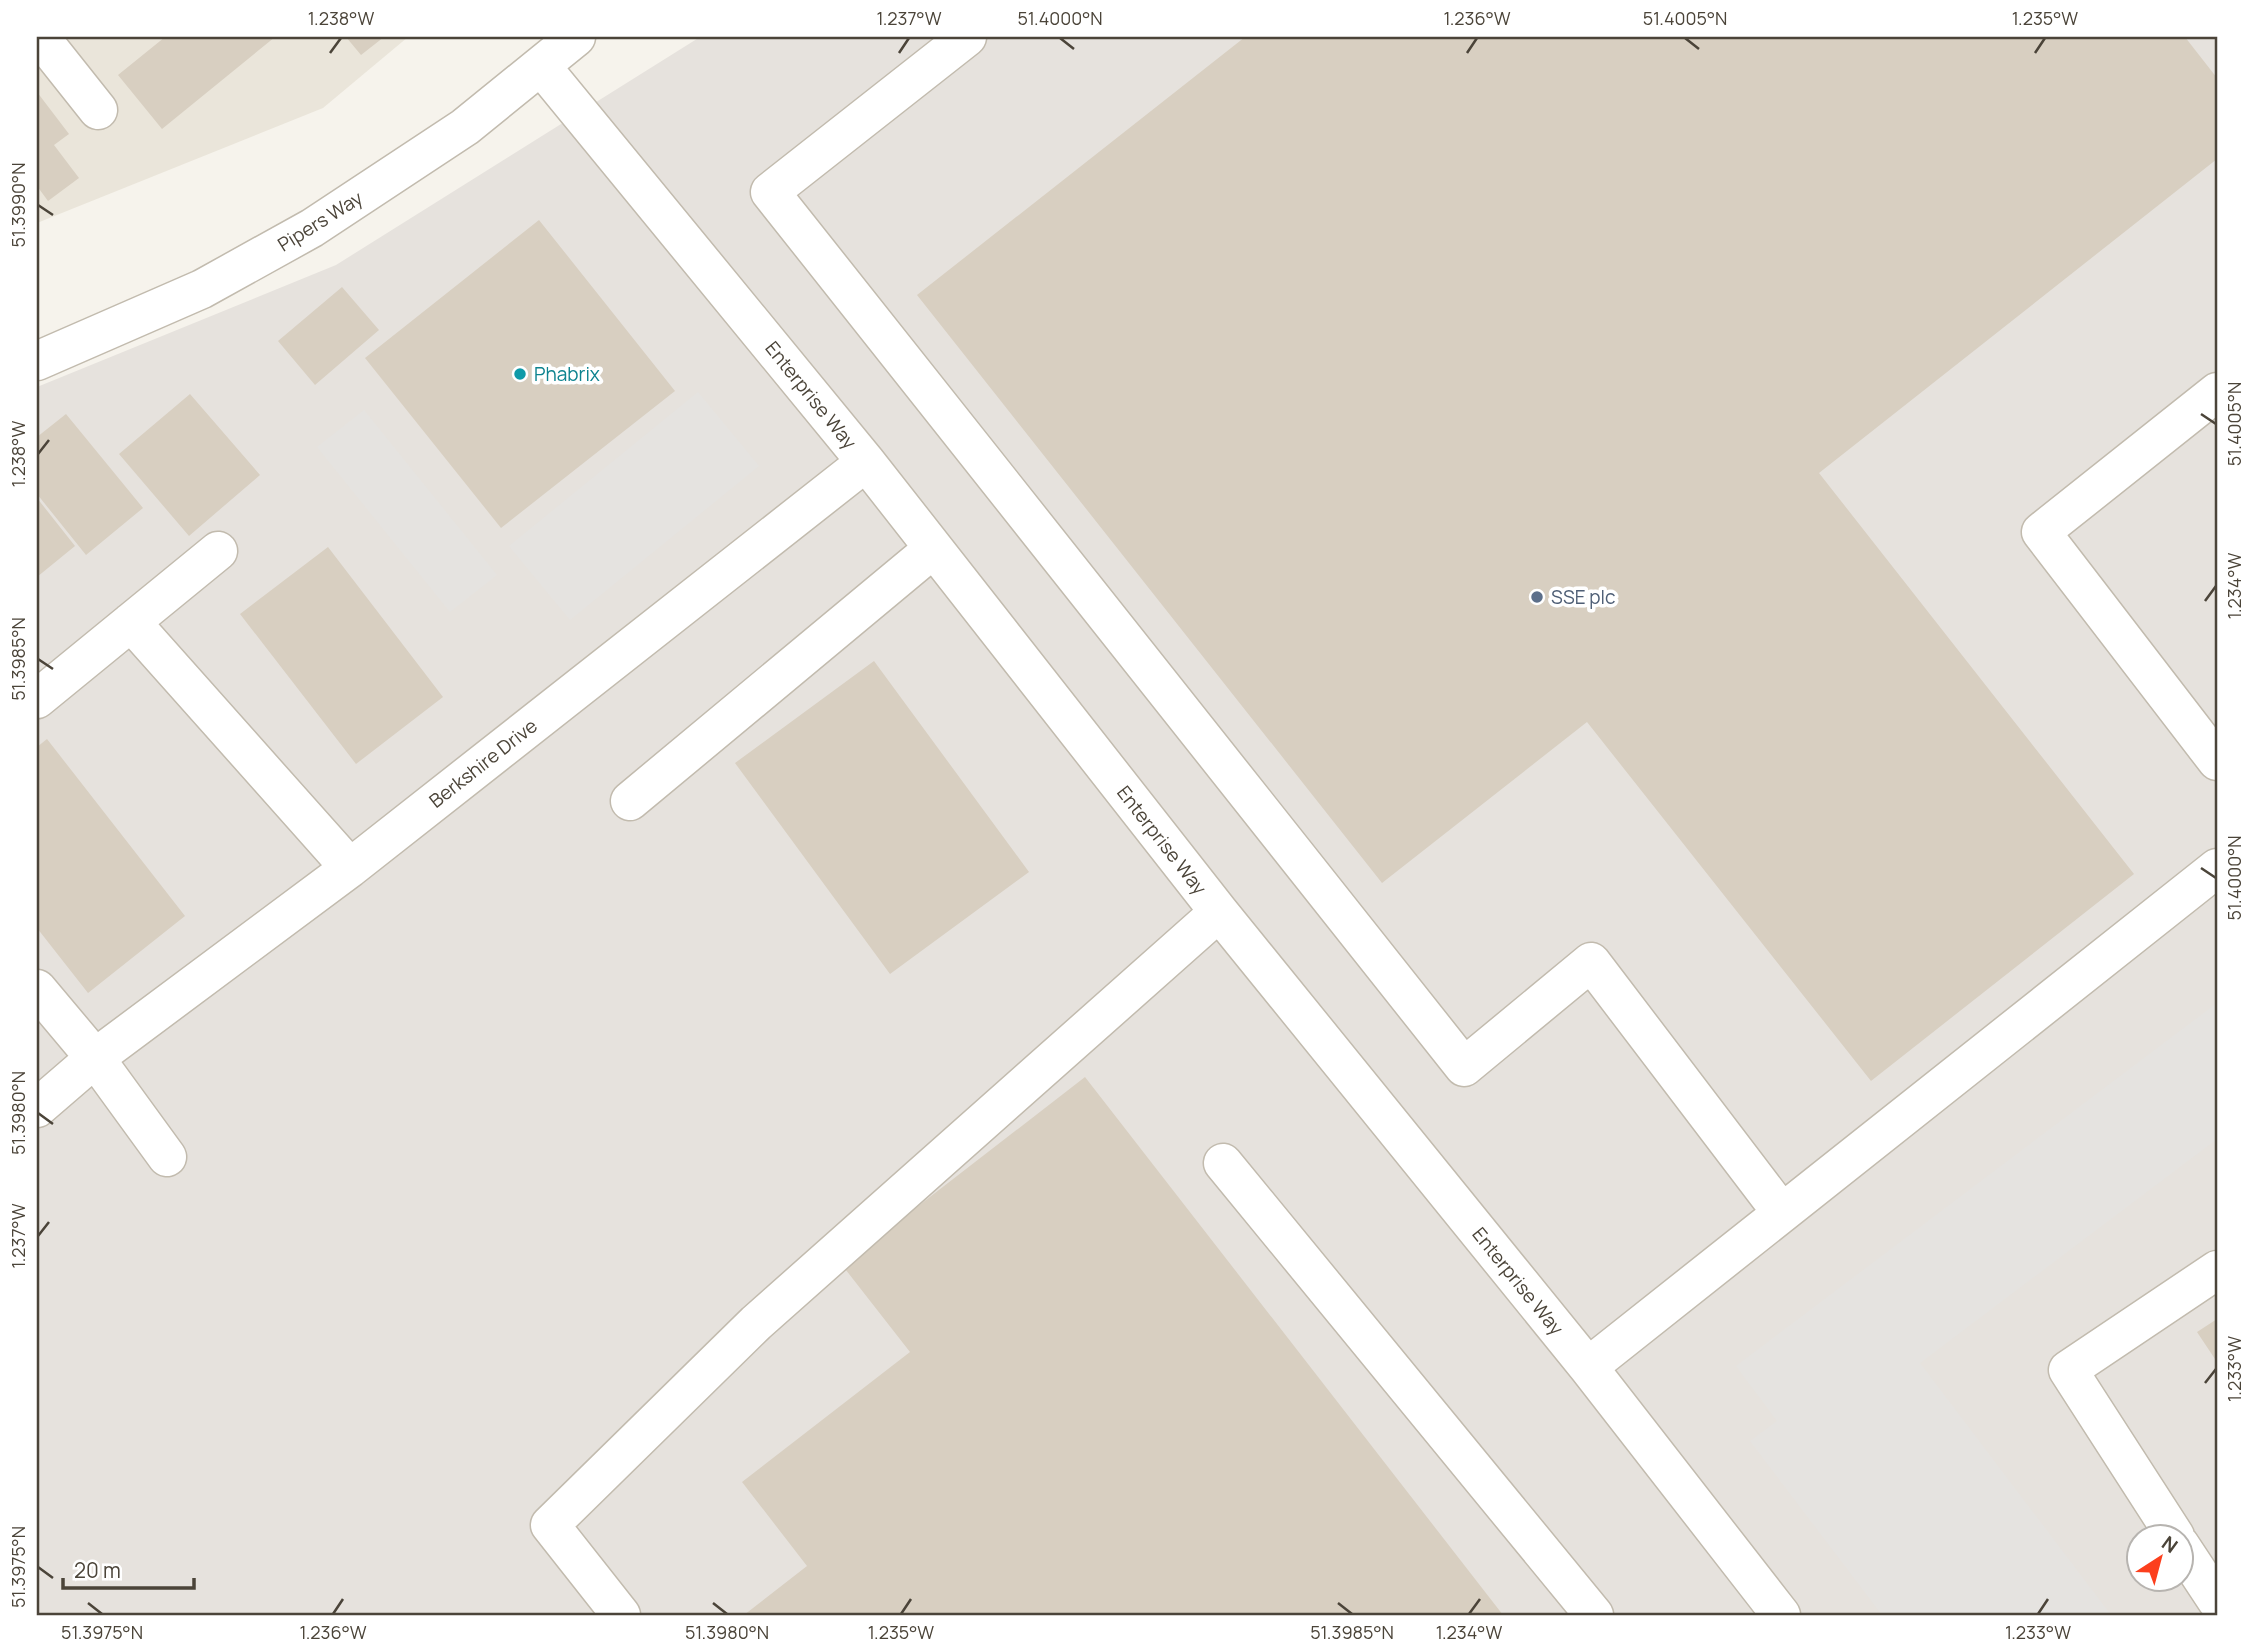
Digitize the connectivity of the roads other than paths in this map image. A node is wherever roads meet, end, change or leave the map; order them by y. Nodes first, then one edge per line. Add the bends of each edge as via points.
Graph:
1 (40, 37) edge
2 (576, 37) edge
3 (967, 37) edge
4 (541, 66) junction
5 (98, 110) dead end
6 (37, 361) edge
7 (2217, 392) edge
8 (866, 462) junction
9 (933, 549) junction
10 (218, 551) dead end
11 (131, 622) junction
12 (37, 699) edge
13 (2217, 761) edge
14 (630, 801) dead end
15 (350, 868) junction
16 (2217, 868) edge
17 (1219, 912) junction
18 (37, 989) edge
19 (95, 1058) junction
20 (37, 1108) edge
21 (167, 1157) dead end
22 (1223, 1163) dead end
23 (1782, 1213) junction
24 (2217, 1270) edge
25 (1588, 1367) junction
26 (2166, 1522) edge
27 (2194, 1566) edge
28 (2217, 1601) edge
29 (621, 1615) edge
30 (1594, 1615) edge
31 (1781, 1615) edge

1 - 5 street
2 - 4 street, Pipers Way
3 - 23 street via 770,192 1464,1067 1591,962
4 - 6 street, Pipers Way via 465,127 312,228 202,289
4 - 8 street, Enterprise Way
7 - 13 street via 2041,531
8 - 9 street, Enterprise Way
8 - 15 street, Berkshire Drive
9 - 14 street
9 - 17 street, Enterprise Way
10 - 11 street
11 - 12 street
11 - 15 street
15 - 19 street, Berkshire Drive
16 - 23 street
17 - 25 street, Enterprise Way
17 - 29 street via 756,1323 550,1525
18 - 19 street
19 - 20 street, Berkshire Drive
19 - 21 street
22 - 30 street
23 - 25 street
24 - 26 street via 2068,1370
25 - 31 street, Enterprise Way
27 - 28 street

